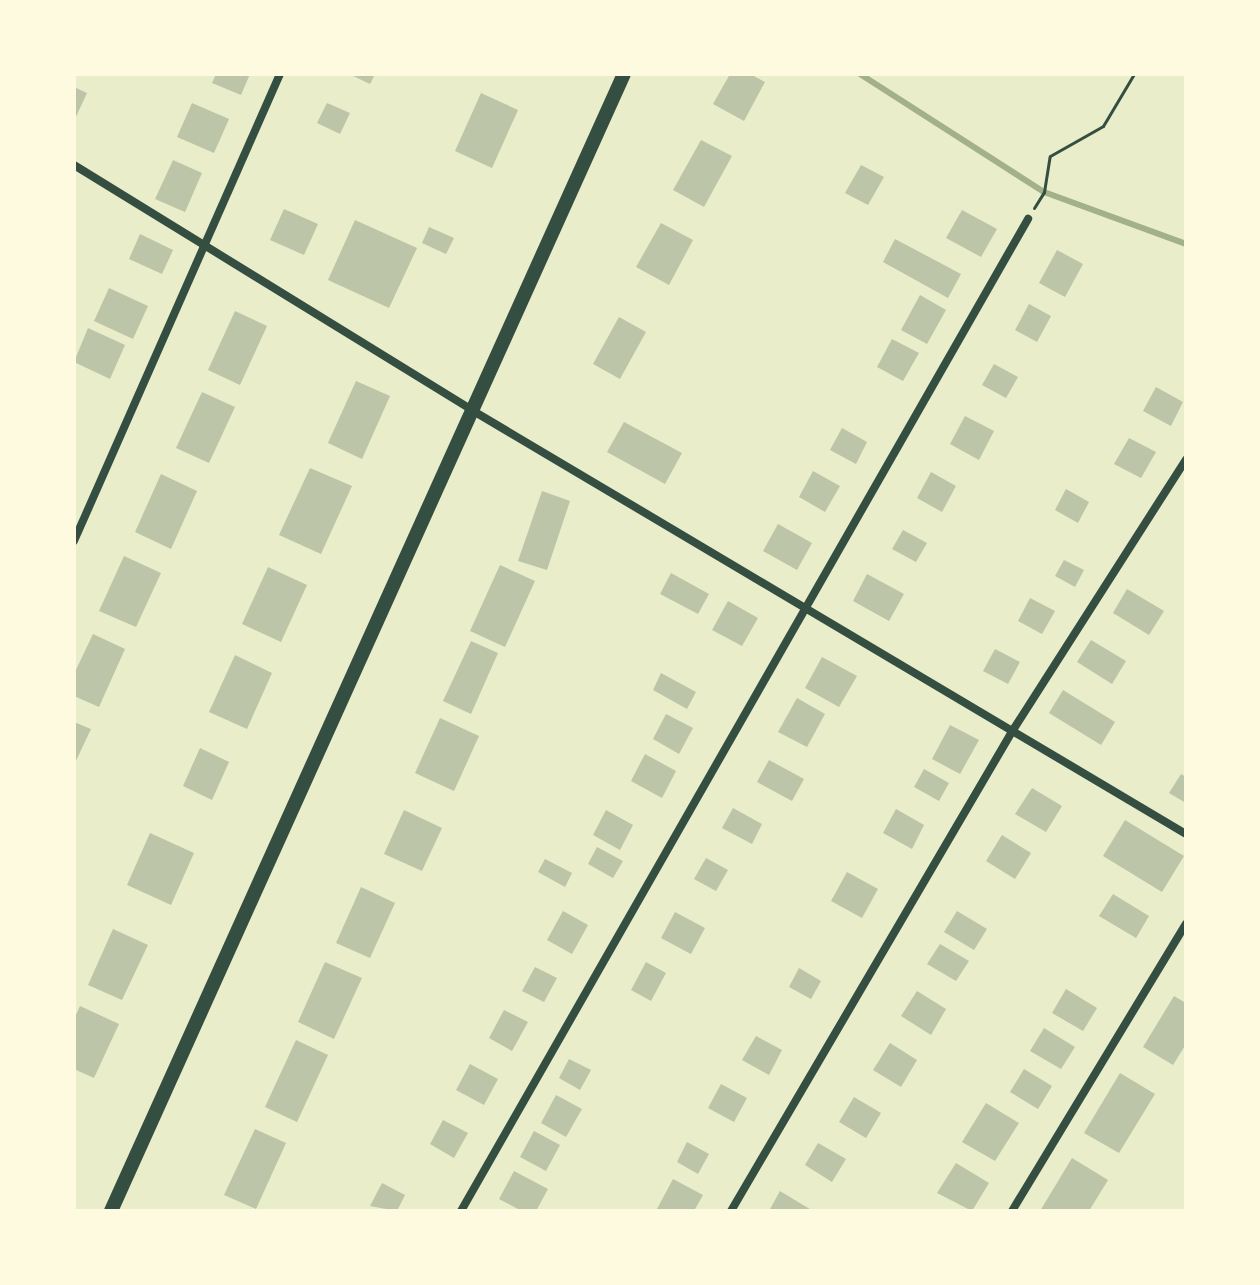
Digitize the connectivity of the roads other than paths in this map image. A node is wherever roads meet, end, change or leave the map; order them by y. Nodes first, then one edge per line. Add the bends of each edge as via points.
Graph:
1 (280, 74) edge
2 (624, 74) edge
3 (74, 165) edge
4 (1028, 219) road end
5 (202, 244) junction
6 (475, 412) junction
7 (1186, 460) edge
8 (74, 541) edge
9 (806, 610) junction
10 (1013, 730) junction
11 (1186, 834) edge
12 (1186, 924) edge
13 (111, 1211) edge
14 (461, 1211) edge
15 (731, 1211) edge
16 (1012, 1211) edge

1 - 5 street
2 - 6 street
3 - 5 street
4 - 9 street
5 - 6 street
5 - 8 street
6 - 9 street
6 - 13 street
7 - 10 street
9 - 10 street
9 - 14 street
10 - 11 street
10 - 15 street
12 - 16 street

